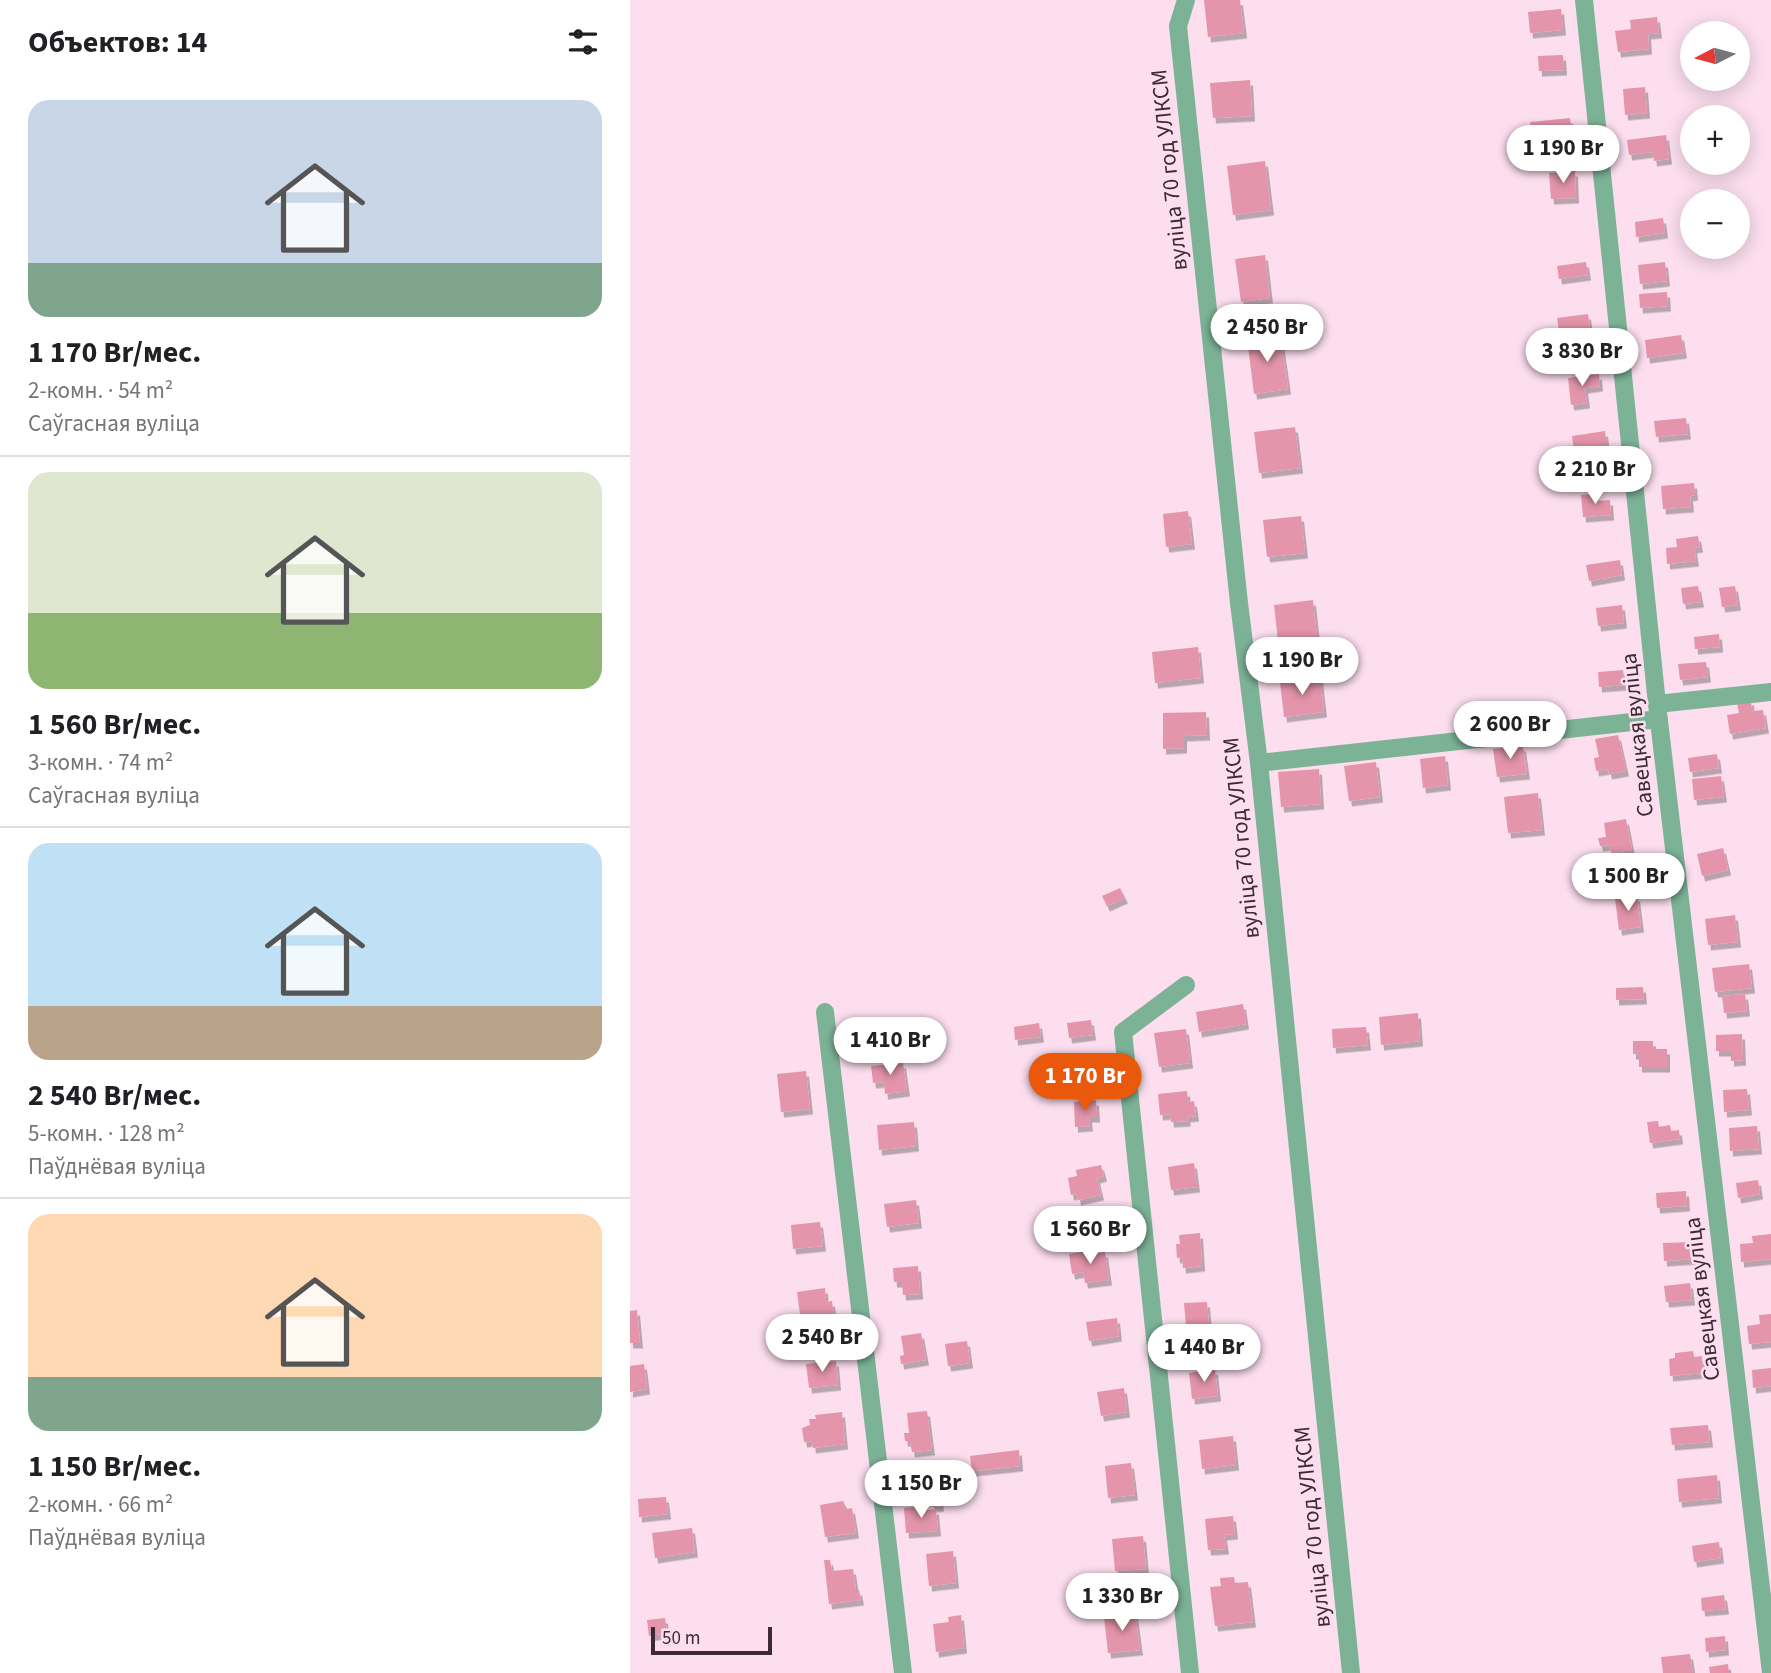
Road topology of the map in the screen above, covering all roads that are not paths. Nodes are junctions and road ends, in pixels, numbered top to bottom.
1 (1186, 0) edge
2 (1584, 0) edge
3 (1771, 692) edge
4 (1658, 712) junction
5 (1259, 763) junction
6 (1186, 985) dead end
7 (825, 1012) dead end
8 (903, 1673) edge
9 (1190, 1673) edge
10 (1351, 1673) edge
11 (1771, 1673) edge

1 - 5 street, вуліца 70 год УЛКСМ
2 - 4 street, Савецкая вуліца
3 - 4 street
4 - 5 street
4 - 11 street, Савецкая вуліца
5 - 10 street, вуліца 70 год УЛКСМ
6 - 9 street
7 - 8 street

